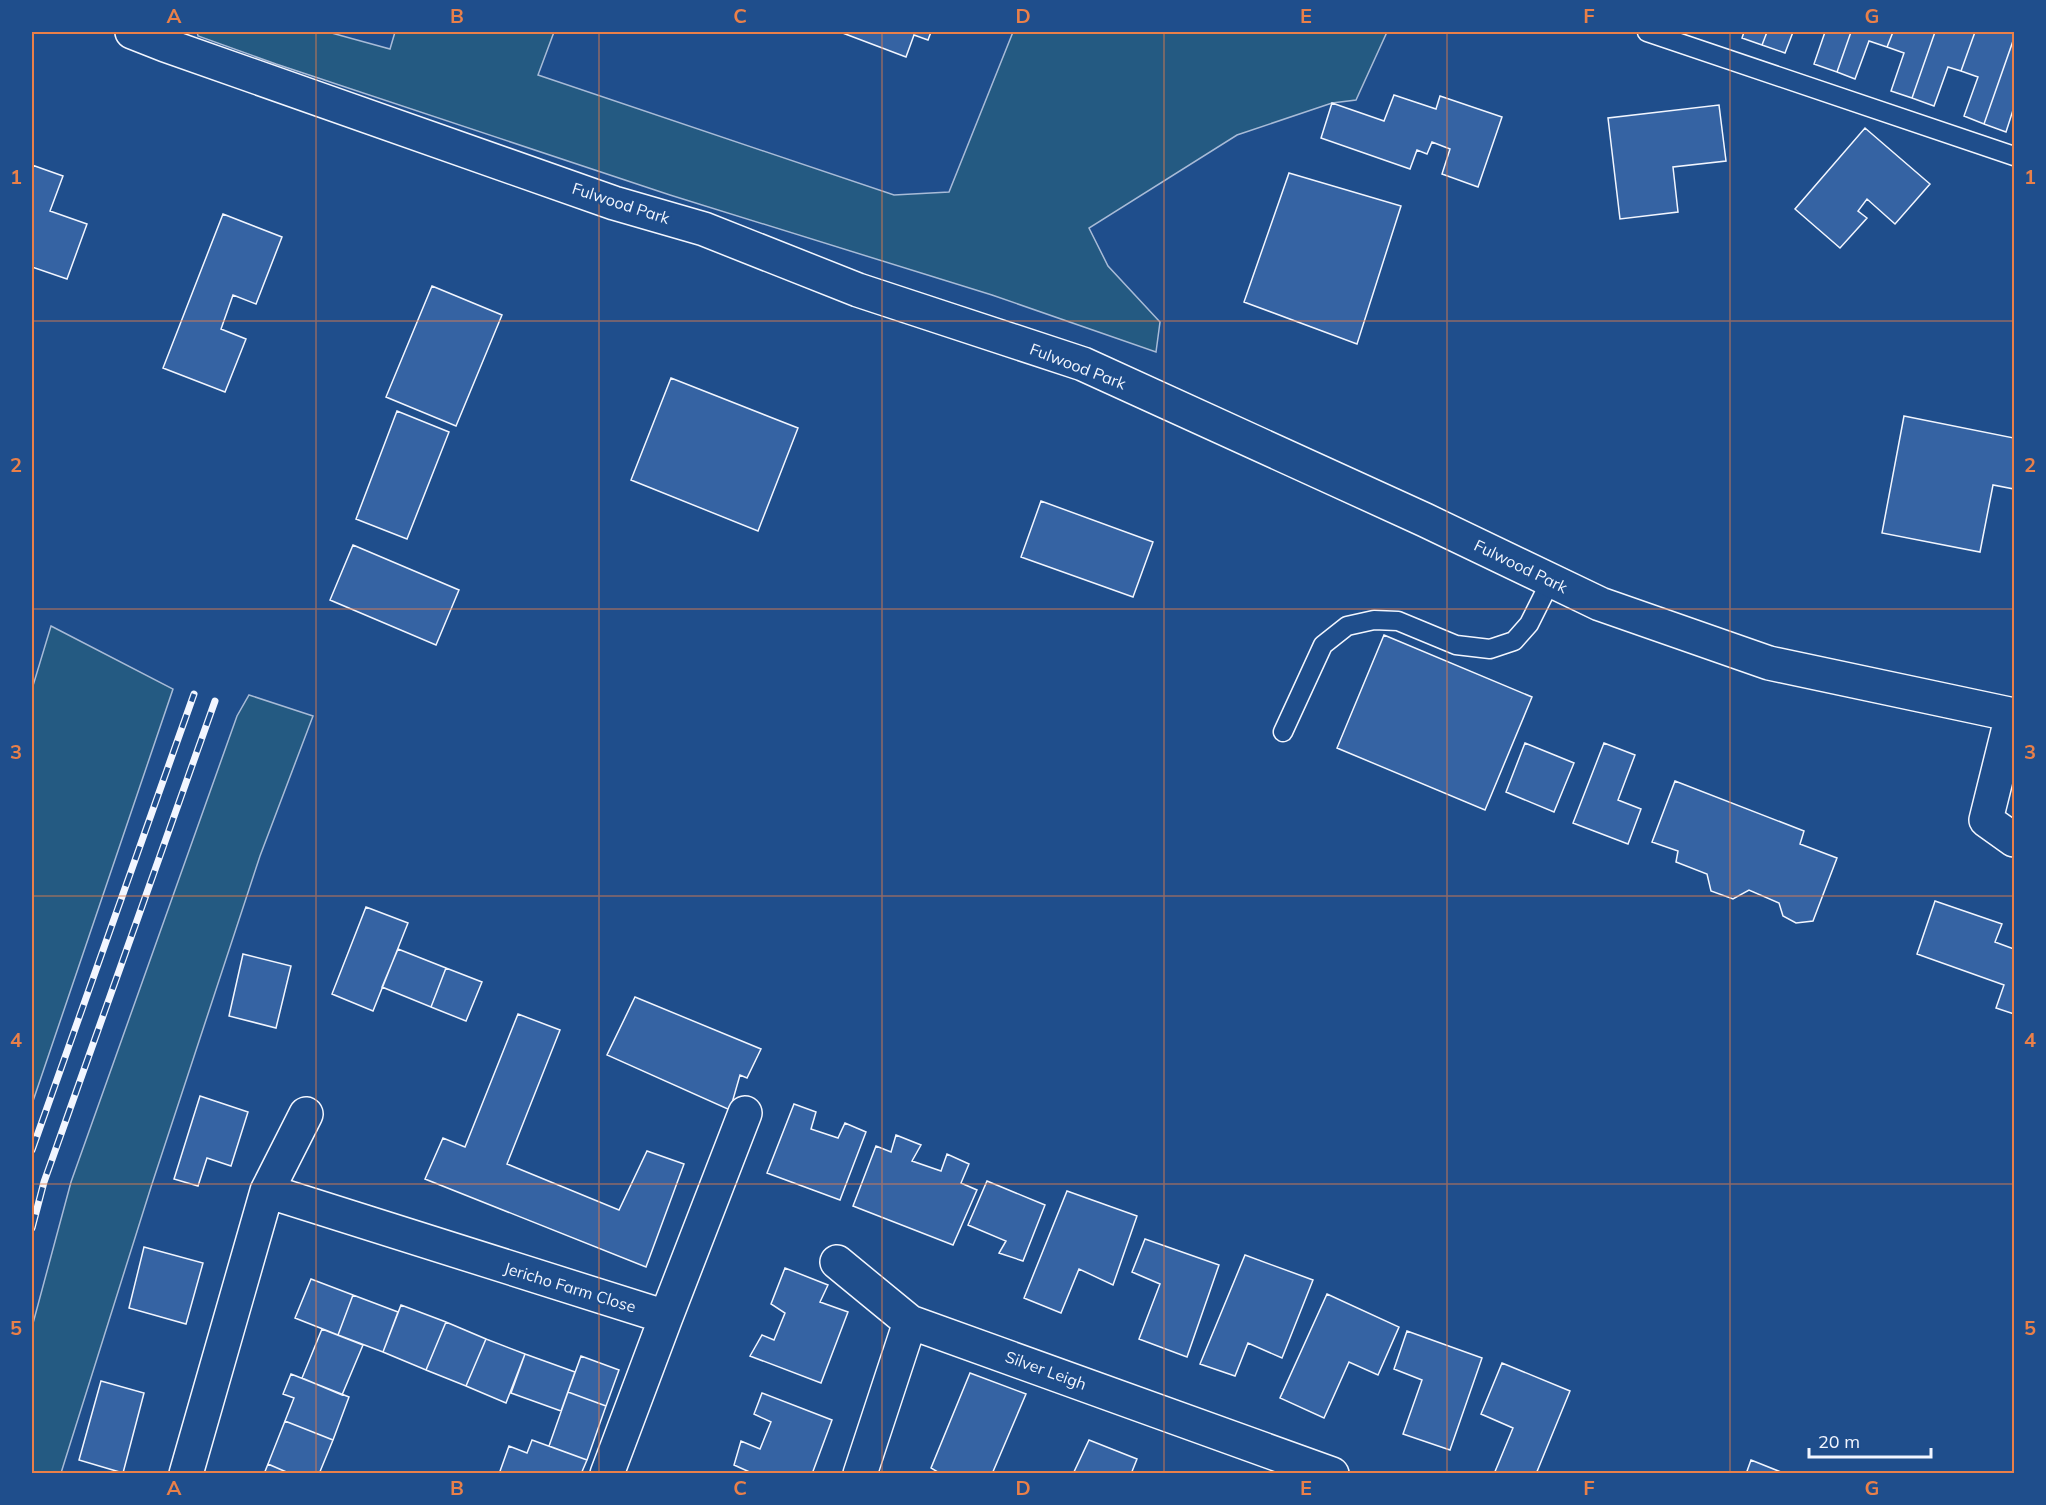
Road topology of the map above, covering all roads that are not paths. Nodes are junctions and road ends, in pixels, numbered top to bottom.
1 (132, 32) edge
2 (1647, 32) edge
3 (166, 38) edge
4 (2014, 156) edge
5 (1551, 580) junction
6 (2014, 713) edge
7 (1283, 732) dead end
8 (2014, 840) edge
9 (744, 1113) dead end
10 (306, 1114) dead end
11 (267, 1191) junction
12 (837, 1262) dead end
13 (666, 1317) junction
14 (910, 1322) junction
15 (186, 1473) edge
16 (608, 1473) edge
17 (860, 1473) edge
18 (1332, 1473) edge

1 - 3 street, Fulwood Park
2 - 4 lane
3 - 5 street, Fulwood Park
5 - 6 street, Fulwood Park
5 - 7 lane
6 - 8 street
9 - 13 street
10 - 11 street
11 - 13 street, Jericho Farm Close
11 - 15 street
12 - 14 street, Silver Leigh
13 - 16 street
14 - 17 street
14 - 18 street, Silver Leigh

